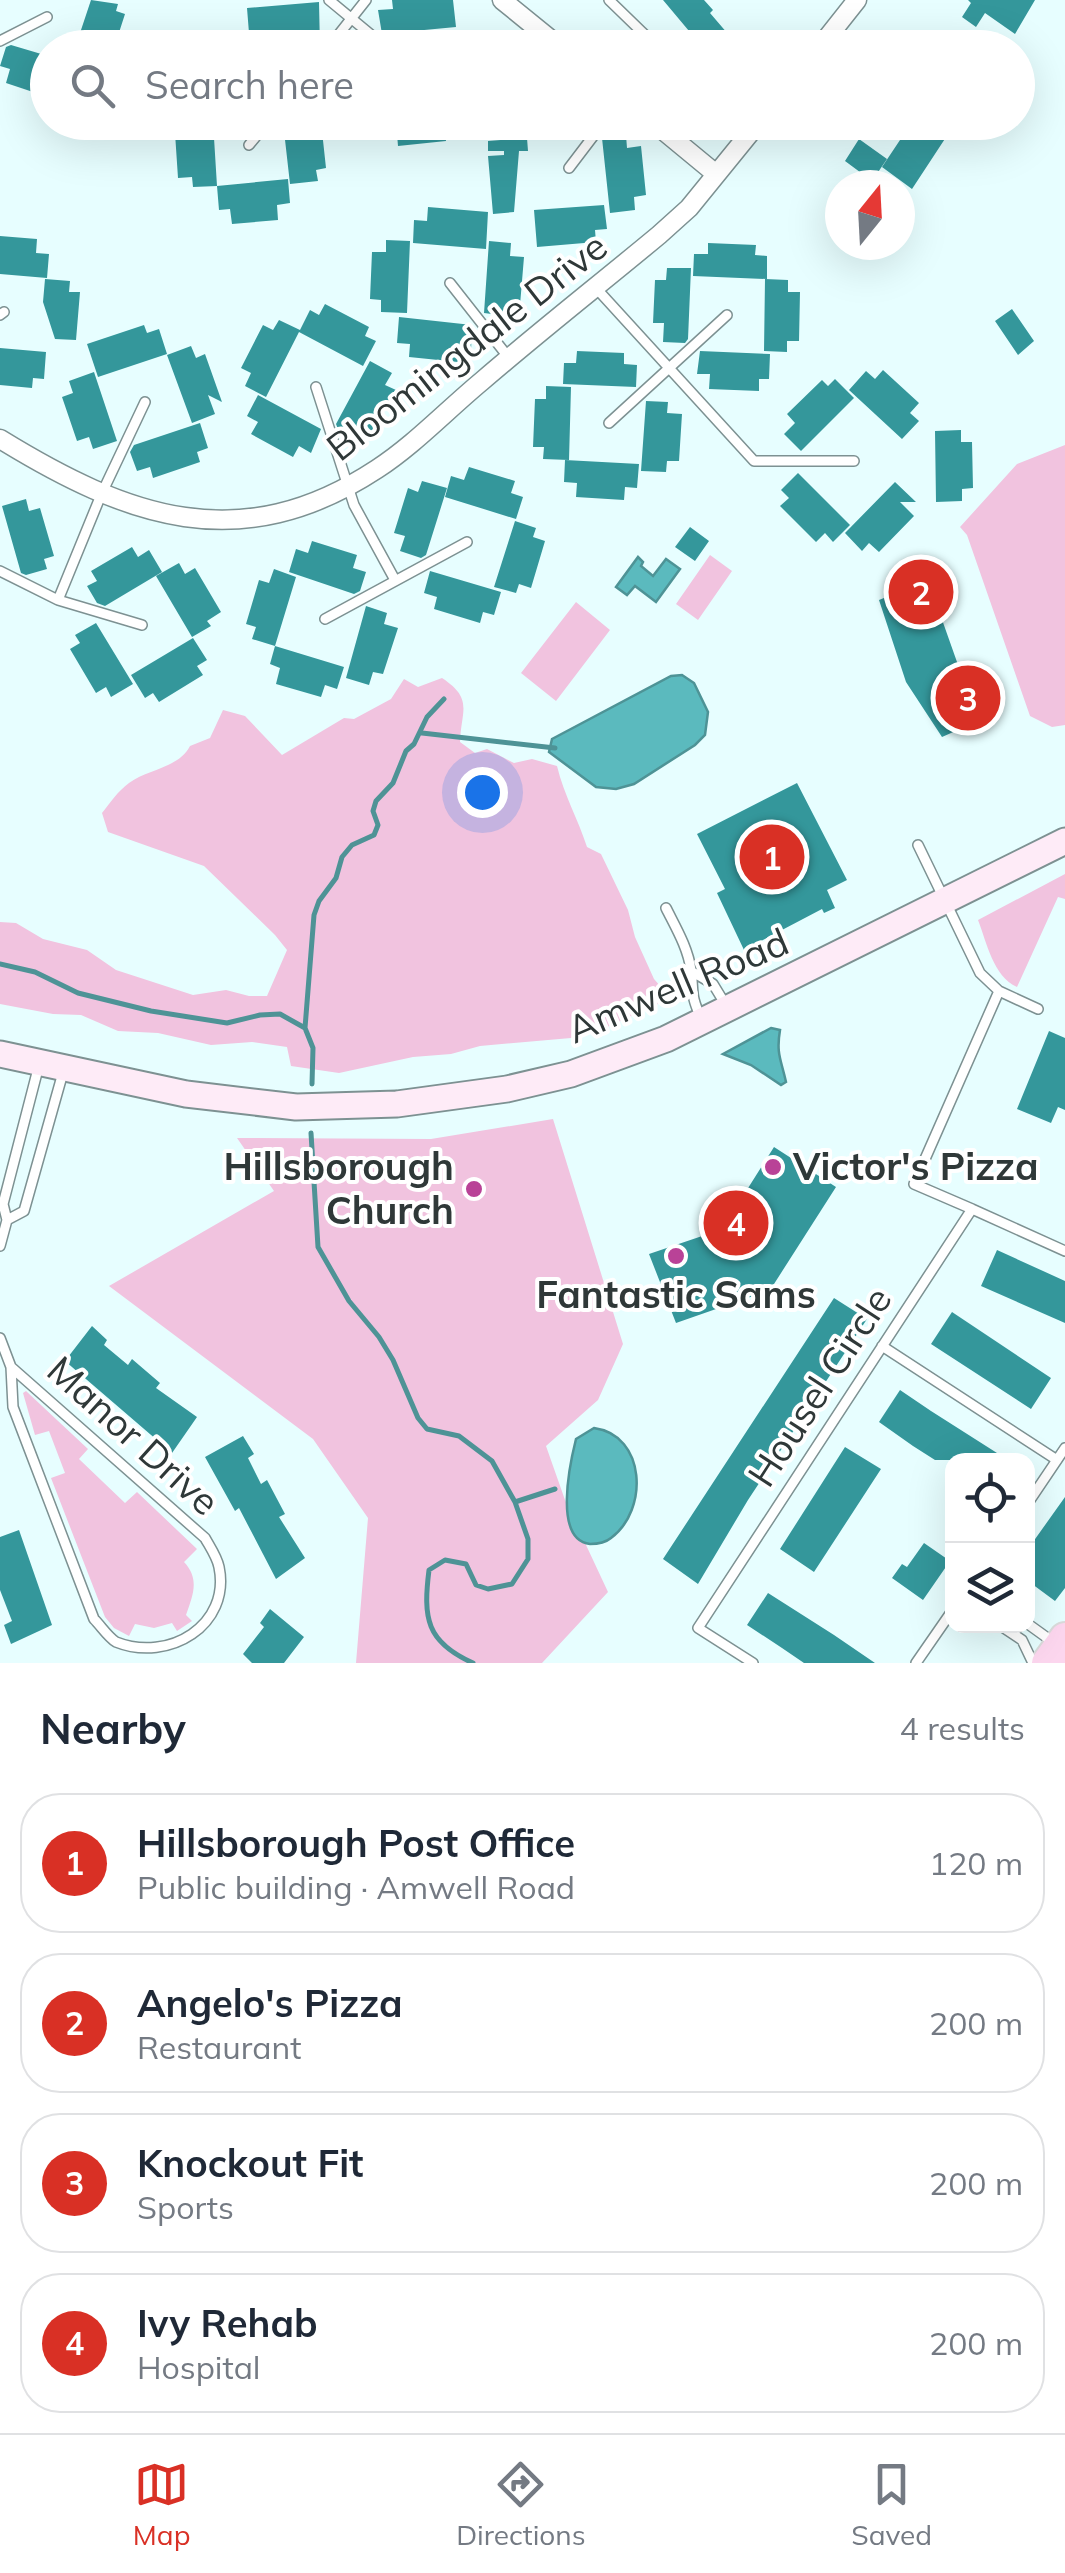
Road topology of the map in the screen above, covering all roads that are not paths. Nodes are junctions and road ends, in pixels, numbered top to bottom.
1 (329, 0) edge
2 (366, 0) edge
3 (502, 0) edge
4 (609, 0) edge
5 (858, 0) edge
6 (47, 17) dead end
7 (352, 18) junction
8 (342, 30) edge
9 (366, 30) edge
10 (539, 30) edge
11 (640, 30) edge
12 (834, 30) edge
13 (0, 41) edge
14 (252, 140) edge
15 (590, 140) edge
16 (675, 140) edge
17 (743, 140) edge
18 (249, 144) dead end
19 (568, 168) dead end
20 (716, 174) junction
21 (450, 283) dead end
22 (596, 288) junction
23 (727, 315) dead end
24 (509, 358) junction
25 (668, 368) junction
26 (316, 387) dead end
27 (144, 402) dead end
28 (609, 424) dead end
29 (0, 439) edge
30 (854, 460) dead end
31 (346, 486) junction
32 (100, 495) junction
33 (467, 542) dead end
34 (0, 571) edge
35 (396, 580) junction
36 (58, 600) junction
37 (325, 619) dead end
38 (142, 625) dead end
39 (1065, 841) edge
40 (918, 846) dead end
41 (946, 901) junction
42 (666, 908) dead end
43 (691, 971) junction
44 (999, 992) junction
45 (1038, 1009) dead end
46 (729, 1010) junction
47 (703, 1023) junction
48 (0, 1054) edge
49 (52, 1064) junction
50 (972, 1209) junction
51 (4, 1227) edge
52 (0, 1246) edge
53 (1065, 1251) edge
54 (0, 1338) edge
55 (882, 1346) junction
56 (11, 1367) junction
57 (1065, 1448) edge
58 (1057, 1460) junction
59 (1035, 1493) edge
60 (945, 1621) edge
61 (1035, 1630) edge
62 (1012, 1633) edge
63 (1059, 1651) edge
64 (754, 1663) edge
65 (916, 1663) edge
66 (1033, 1663) edge

1 - 7 lane
2 - 7 lane
3 - 10 street
4 - 11 lane
5 - 12 street
6 - 13 lane
7 - 8 lane
7 - 9 lane
14 - 18 lane
15 - 19 lane
16 - 20 street
17 - 20 street, Bloomingdale Drive
20 - 22 street, Bloomingdale Drive
21 - 24 lane
22 - 24 street, Bloomingdale Drive
22 - 25 lane
23 - 25 lane
24 - 31 street, Bloomingdale Drive
25 - 28 lane
25 - 30 lane
26 - 31 lane
27 - 32 lane
29 - 32 street, Bloomingdale Drive
31 - 32 street, Bloomingdale Drive
31 - 35 lane
32 - 36 lane
33 - 35 lane
34 - 36 lane
35 - 37 lane
36 - 38 lane
39 - 41 main road, Amwell Road
40 - 41 lane
41 - 44 lane
41 - 46 main road, Amwell Road
42 - 43 lane
43 - 46 lane
43 - 47 lane
44 - 45 lane
44 - 50 lane
46 - 47 main road, Amwell Road
47 - 49 main road, Amwell Road
48 - 49 main road, Amwell Road
49 - 51 lane
49 - 51 lane
50 - 53 lane
50 - 55 lane, Housel Circle
51 - 52 lane
54 - 56 lane, Manor Drive
55 - 58 lane
55 - 64 lane, Housel Circle
56 - 56 lane, Manor Drive
57 - 58 lane
58 - 59 lane
60 - 65 lane
61 - 63 lane
62 - 66 lane

